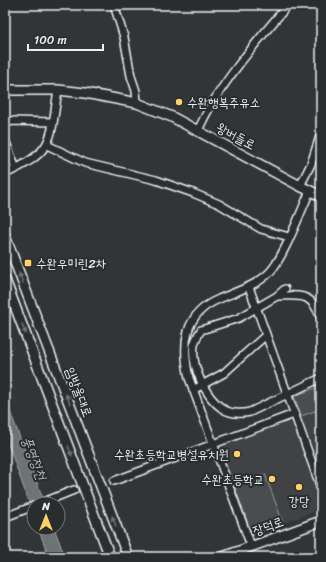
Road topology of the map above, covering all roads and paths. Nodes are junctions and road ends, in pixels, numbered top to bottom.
1 (114, 5) edge
2 (288, 5) edge
3 (5, 90) edge
4 (58, 90) junction
5 (136, 103) junction
6 (53, 122) junction
7 (5, 125) edge
8 (198, 131) junction
9 (321, 133) edge
10 (5, 140) edge
11 (47, 145) junction
12 (16, 169) junction
13 (5, 174) edge
14 (300, 186) junction
15 (310, 191) junction
16 (321, 196) edge
17 (5, 236) edge
18 (289, 238) junction
19 (5, 280) edge
20 (249, 287) junction
21 (285, 288) dead end
22 (278, 296) junction
23 (256, 307) junction
24 (321, 318) edge
25 (266, 335) junction
26 (321, 378) edge
27 (204, 386) junction
28 (193, 390) junction
29 (287, 393) junction
30 (294, 414) junction
31 (214, 445) junction
32 (114, 481) dead end
33 (321, 488) edge
34 (74, 490) dead end
35 (59, 496) edge
36 (26, 509) edge
37 (5, 517) edge
38 (321, 521) edge
39 (251, 546) junction
40 (110, 557) edge
41 (128, 557) edge
42 (223, 557) edge

1 - 5 street
2 - 8 street
3 - 4 main road, 왕버들로
4 - 5 main road, 왕버들로
4 - 6 street
5 - 8 main road, 왕버들로
6 - 7 street
6 - 11 street
8 - 14 main road, 왕버들로
9 - 14 street
10 - 12 street
11 - 12 street
11 - 18 street
12 - 13 street
14 - 15 main road, 왕버들로
15 - 16 main road, 왕버들로
15 - 18 street
41 -> 17 main road, 임방울대로
18 - 20 street
19 -> 40 main road
20 - 23 street
20 - 28 street
21 - 22 street
22 - 23 street
22 - 24 street
23 - 25 street
23 - 27 street
25 - 27 street
25 - 29 street
26 - 29 street
27 - 28 street
27 - 29 street
28 - 31 street
29 - 30 street
30 - 31 street
30 - 33 street
31 - 32 street
31 - 39 street
34 - 35 street
36 - 37 street
38 - 39 main road, 장덕로
39 - 42 main road, 장덕로

